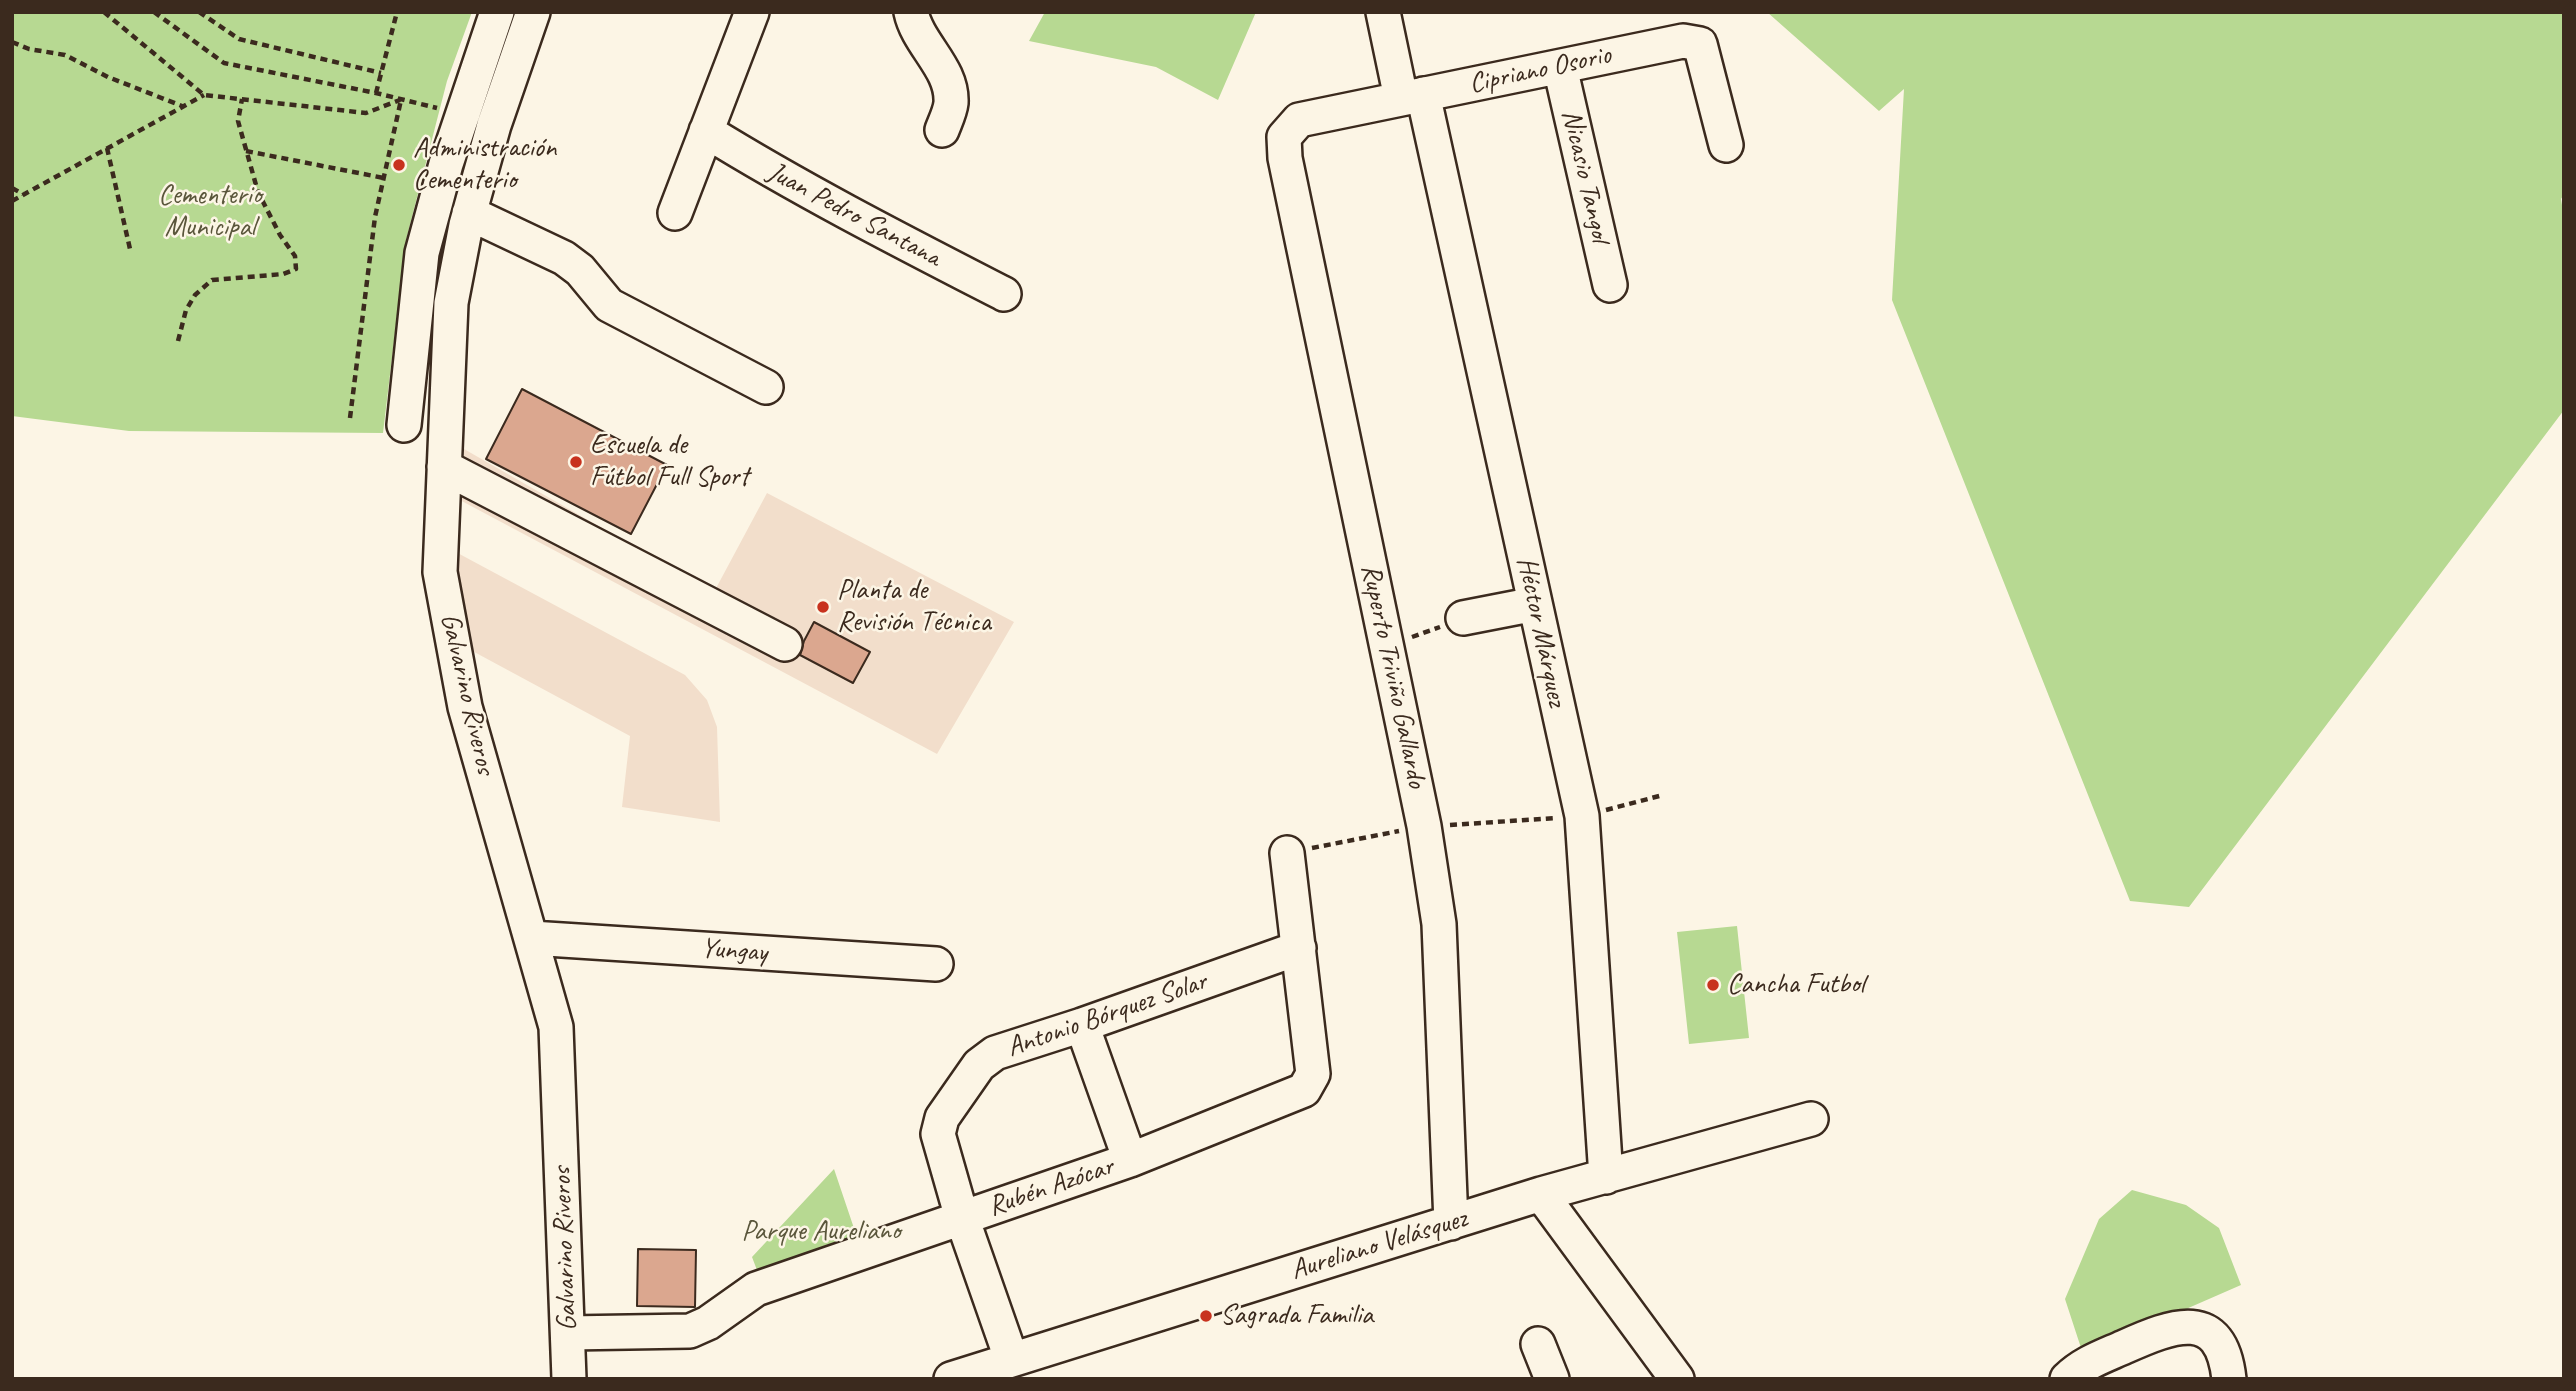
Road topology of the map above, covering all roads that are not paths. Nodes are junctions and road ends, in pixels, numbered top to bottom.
1 (497, 12) edge
2 (533, 12) edge
3 (752, 12) edge
4 (911, 12) edge
5 (1383, 12) edge
6 (485, 49) junction
7 (517, 59) junction
8 (1560, 66) junction
9 (1412, 96) junction
10 (942, 130) dead end
11 (706, 131) junction
12 (1284, 136) joint
13 (1726, 145) dead end
14 (439, 191) junction
15 (471, 207) junction
16 (675, 213) dead end
17 (1610, 285) dead end
18 (1004, 294) dead end
19 (766, 387) dead end
20 (447, 407) junction
21 (444, 467) junction
22 (1535, 604) junction
23 (1463, 618) road end
24 (785, 644) dead end
25 (1287, 853) road end
26 (531, 938) junction
27 (1298, 948) junction
28 (936, 964) dead end
29 (1082, 1025) junction
30 (1811, 1119) dead end
31 (1130, 1160) junction
32 (1606, 1177) junction
33 (1541, 1194) junction
34 (962, 1218) junction
35 (1451, 1223) junction
36 (568, 1333) junction
37 (1538, 1344) dead end
38 (1011, 1359) junction
39 (569, 1379) edge
40 (951, 1379) edge
41 (1552, 1379) edge
42 (1677, 1379) edge
43 (2067, 1379) edge
44 (2229, 1379) edge

1 - 6 street
2 - 7 street, Galvarino Riveros
3 - 11 street
4 - 10 street
5 - 9 street, Héctor Márquez
6 - 7 street
6 - 14 street
7 - 15 street, Galvarino Riveros
8 - 9 street, Cipriano Osorio
8 - 13 street, Cipriano Osorio
8 - 17 street, Nicasio Tangol
9 - 12 street, Cipriano Osorio
9 - 22 street, Héctor Márquez
11 - 16 street
11 - 18 street, Juan Pedro Santana
12 - 35 street, Ruperto Triviño Gallardo
14 - 15 street
14 - 20 street
15 - 19 street
15 - 20 street, Galvarino Riveros
20 - 21 street, Galvarino Riveros
21 - 24 street
21 - 26 street, Galvarino Riveros
22 - 23 street
22 - 32 street, Héctor Márquez
25 - 27 street, Rubén Azócar
26 - 28 street, Yungay
26 - 36 street, Galvarino Riveros
27 - 29 street, Antonio Bórquez Solar
27 - 31 street, Rubén Azócar
29 - 31 street
29 - 34 street, Antonio Bórquez Solar
30 - 32 street, Aureliano Velásquez
31 - 34 street, Rubén Azócar
32 - 33 street, Aureliano Velásquez
33 - 35 street, Aureliano Velásquez
33 - 42 street
34 - 36 street, Rubén Azócar
34 - 38 street, Antonio Bórquez Solar
35 - 38 street, Aureliano Velásquez
36 - 39 street, Galvarino Riveros
37 - 41 street
38 - 40 street, Aureliano Velásquez
43 - 44 street

